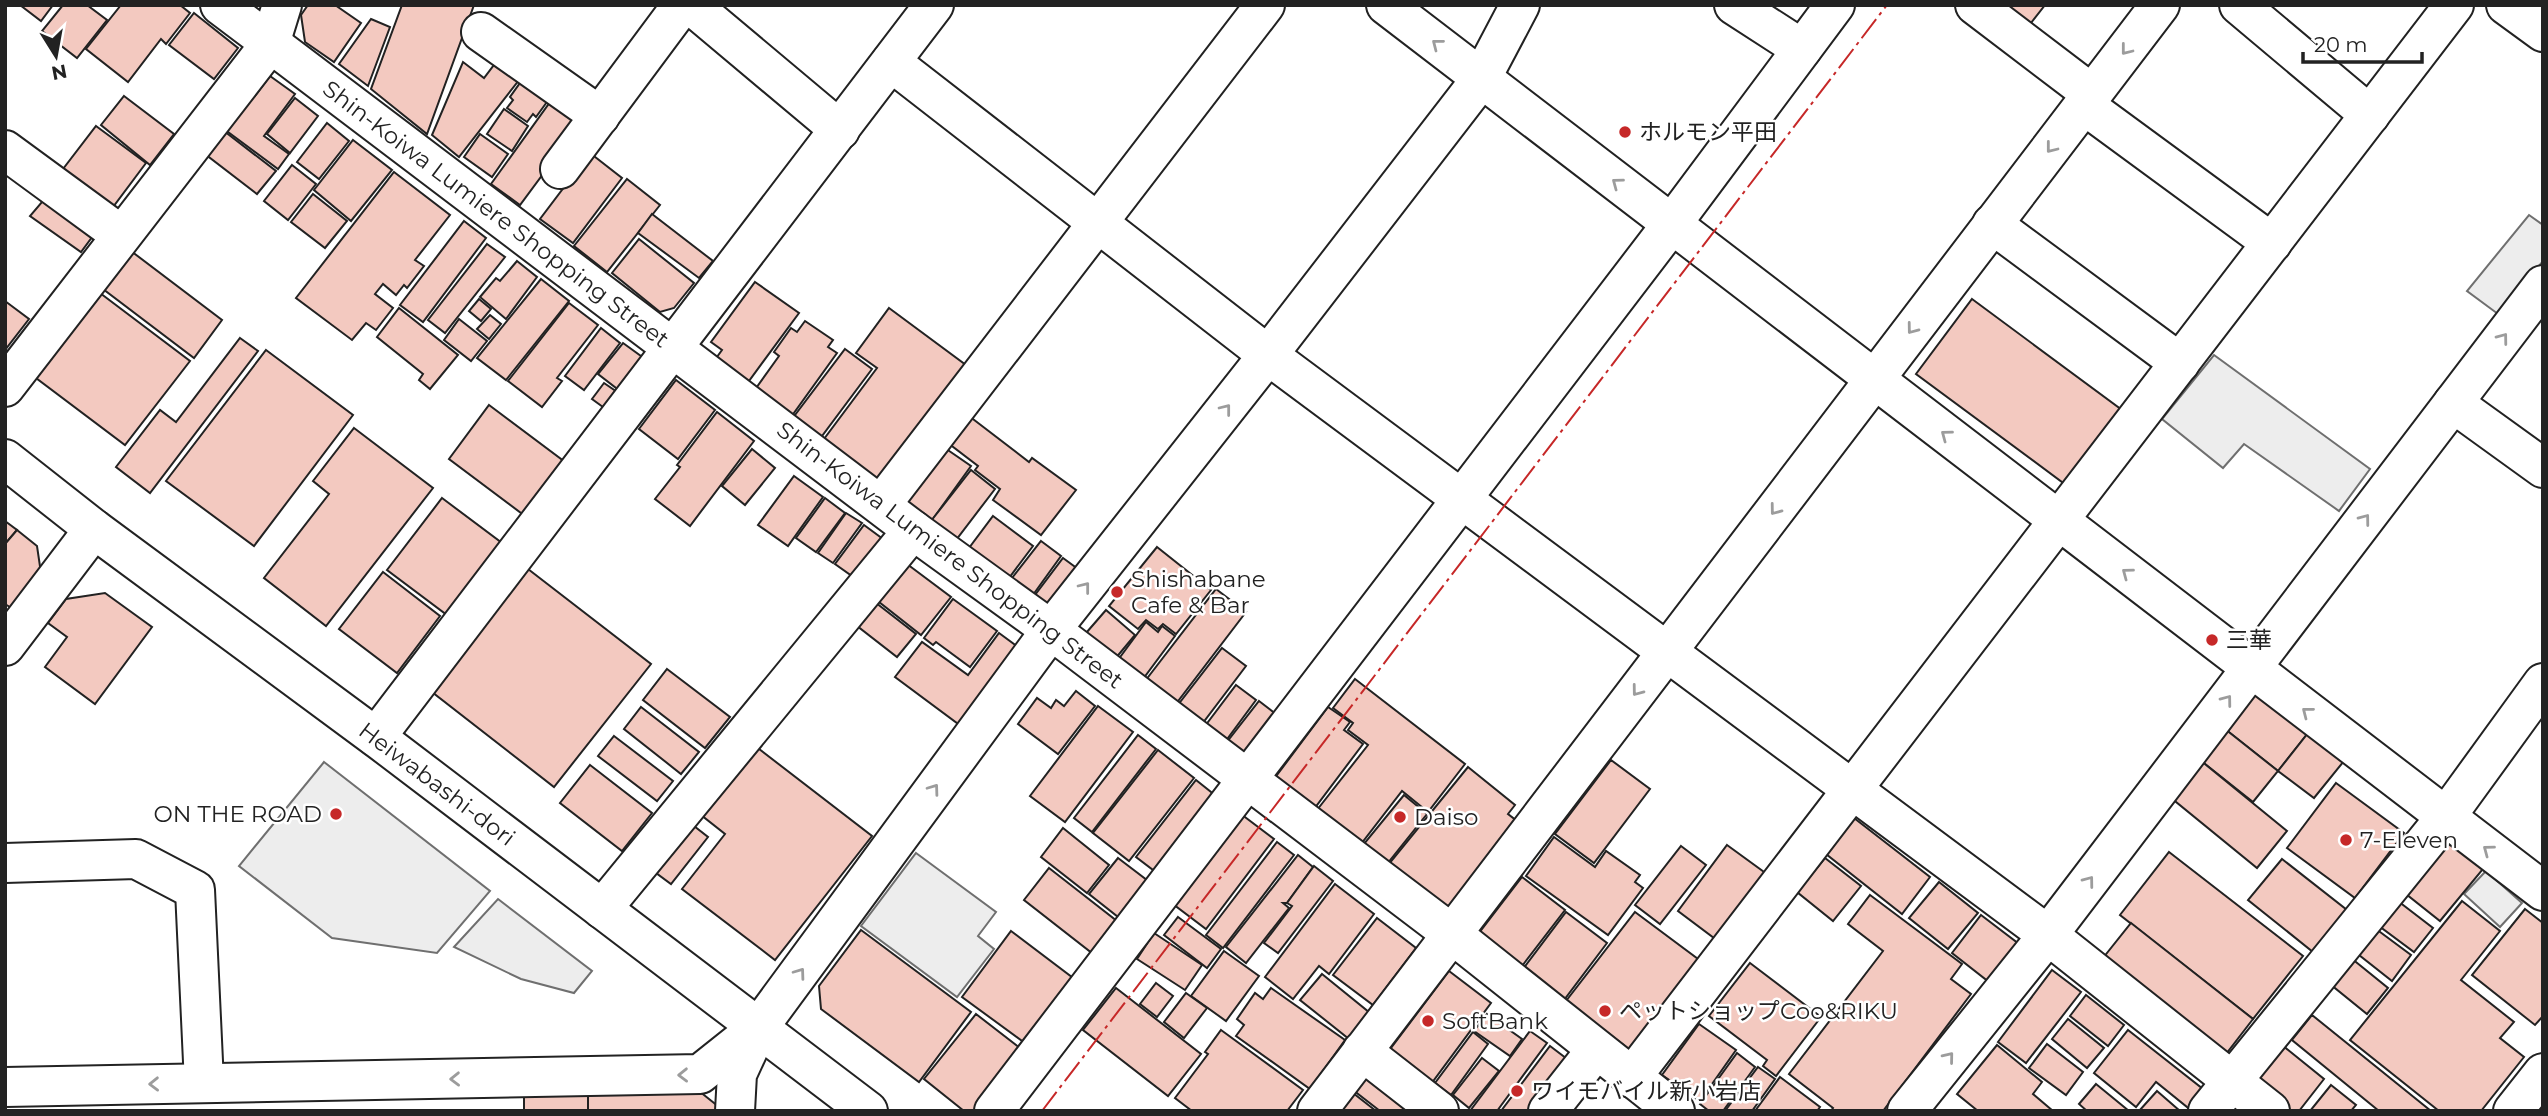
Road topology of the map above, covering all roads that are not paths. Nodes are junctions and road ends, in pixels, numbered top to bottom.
1 (220, 5) edge
2 (282, 5) edge
3 (682, 5) edge
4 (691, 5) edge
5 (934, 5) edge
6 (1265, 5) edge
7 (1386, 5) edge
8 (1520, 5) edge
9 (1734, 5) edge
10 (1835, 5) edge
11 (1975, 5) edge
12 (2160, 5) edge
13 (2239, 5) edge
14 (2454, 5) edge
15 (2506, 5) edge
16 (481, 32) dead end
17 (2543, 32) edge
18 (270, 44) junction
19 (1802, 49) junction
20 (891, 62) junction
21 (1481, 79) junction
22 (2088, 100) junction
23 (2370, 115) junction
24 (600, 116) junction
25 (840, 130) junction
26 (5, 150) edge
27 (560, 169) dead end
28 (1098, 224) junction
29 (1671, 225) junction
30 (1992, 225) junction
31 (121, 235) junction
32 (2272, 243) junction
33 (2543, 285) edge
34 (673, 348) junction
35 (1268, 355) junction
36 (2180, 363) junction
37 (1874, 380) junction
38 (5, 387) edge
39 (2453, 403) junction
40 (5, 459) edge
41 (2543, 468) edge
42 (1462, 498) junction
43 (881, 505) junction
44 (2059, 521) junction
45 (94, 529) junction
46 (913, 530) junction
47 (1051, 630) junction
48 (5, 646) edge
49 (1668, 650) junction
50 (2252, 668) junction
51 (2543, 684) edge
52 (376, 737) junction
53 (1248, 779) junction
54 (1853, 789) junction
55 (2445, 818) junction
56 (5, 863) edge
57 (2543, 891) edge
58 (602, 909) junction
59 (1451, 934) junction
60 (2048, 935) junction
61 (759, 1027) junction
62 (1596, 1050) junction
63 (1362, 1051) junction
64 (2543, 1073) edge
65 (1631, 1078) junction
66 (2232, 1080) junction
67 (204, 1083) junction
68 (5, 1087) edge
69 (500, 1094) edge
70 (315, 1096) edge
71 (735, 1111) edge
72 (868, 1111) edge
73 (994, 1111) edge
74 (1317, 1111) edge
75 (1439, 1111) edge
76 (1548, 1111) edge
77 (1675, 1111) edge
78 (1907, 1111) edge
79 (2208, 1111) edge
80 (2270, 1111) edge
81 (2513, 1111) edge

1 - 18 street, Shin-Koiwa Lumiere Shopping Street
2 - 18 street
3 - 24 street
4 - 25 street
5 - 20 street
6 - 28 street
21 -> 7 street
8 - 21 street
9 - 19 street
10 - 19 street
11 - 22 street
12 -> 22 street
13 - 23 street
14 - 23 street
15 - 17 street
16 - 24 street
18 - 31 street
18 - 34 street, Shin-Koiwa Lumiere Shopping Street
19 - 29 street
20 - 25 street
20 - 28 street
29 -> 21 street
21 - 35 street
22 -> 30 street
22 - 32 street
23 - 32 street
24 - 27 street
25 - 34 street
26 - 31 street
28 - 35 street
28 - 43 street
29 - 37 street
29 - 42 street
30 - 36 street
30 -> 37 street
31 - 38 street
32 - 36 street
39 -> 33 street
34 - 43 street, Shin-Koiwa Lumiere Shopping Street
34 - 52 street
35 - 42 street
47 -> 35 street
36 - 44 street
44 -> 37 street
37 -> 49 street
39 - 41 street
50 -> 39 street
40 - 45 street, Heiwabashi-dori
42 - 49 street
42 - 53 street
43 - 46 street, Shin-Koiwa Lumiere Shopping Street
50 -> 44 street
44 - 54 street
45 - 48 street
45 - 52 street, Heiwabashi-dori
46 - 47 street, Shin-Koiwa Lumiere Shopping Street
46 - 58 street
47 - 53 street, Shin-Koiwa Lumiere Shopping Street
61 -> 47 street
49 - 54 street
49 -> 59 street
55 -> 50 street
60 -> 50 street
51 - 55 street
52 - 58 street, Heiwabashi-dori
53 - 59 street, Shin-Koiwa Lumiere Shopping Street
53 - 73 street
54 - 60 street
54 - 65 street
57 -> 55 street
55 - 66 street
56 - 67 street
58 - 61 street, Heiwabashi-dori
59 - 62 street, Shin-Koiwa Lumiere Shopping Street
59 - 63 street
60 - 66 street
78 -> 60 street
61 -> 69 street
61 - 71 street
61 - 72 street, Heiwabashi-dori
62 - 65 street, Shin-Koiwa Lumiere Shopping Street
62 - 76 street
63 - 74 street
63 - 75 street
64 - 81 street
65 - 77 street, Shin-Koiwa Lumiere Shopping Street
66 - 79 street
66 - 80 street
67 -> 68 street
67 - 70 street
69 -> 70 street

